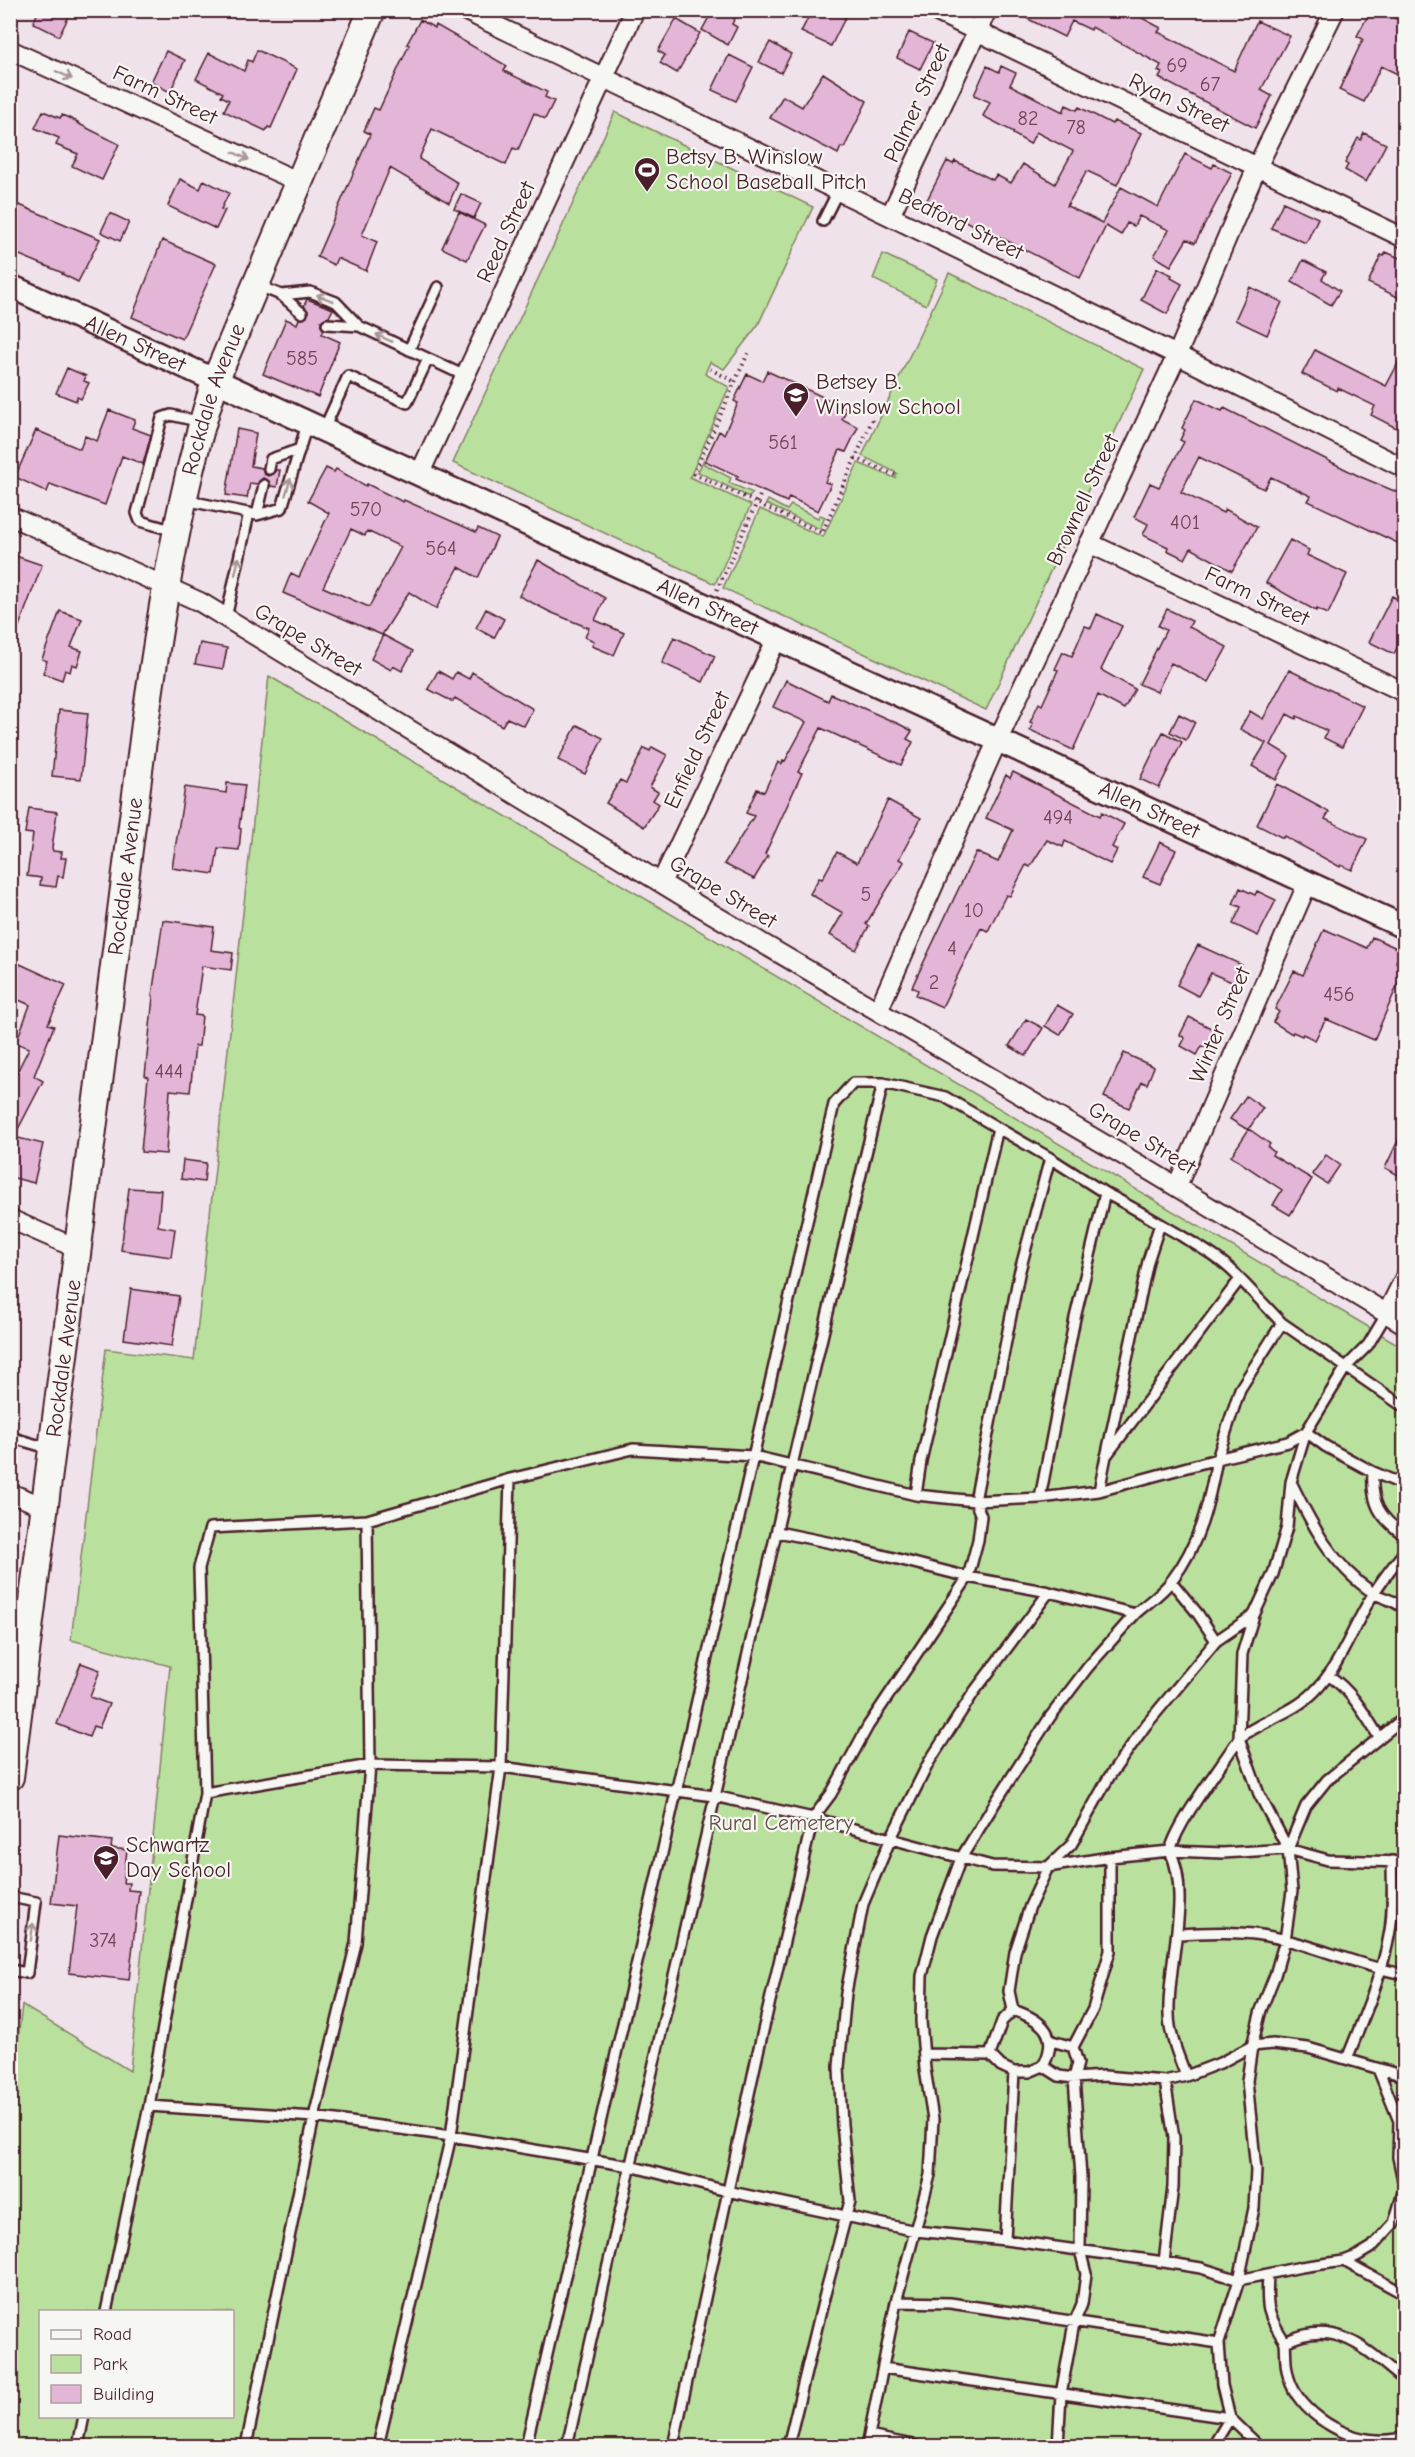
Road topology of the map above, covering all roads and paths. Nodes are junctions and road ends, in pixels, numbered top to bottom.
1 (372, 10) edge
2 (464, 10) edge
3 (635, 10) edge
4 (933, 10) edge
5 (987, 10) edge
6 (1335, 10) edge
7 (977, 32) junction
8 (10, 50) edge
9 (604, 78) junction
10 (1257, 167) junction
11 (298, 182) junction
12 (838, 191) junction
13 (890, 216) junction
14 (823, 221) dead end
15 (1404, 238) edge
16 (256, 285) junction
17 (10, 286) edge
18 (438, 287) dead end
19 (281, 294) junction
20 (302, 313) dead end
21 (327, 324) dead end
22 (359, 326) junction
23 (409, 350) junction
24 (748, 353) dead end
25 (1177, 355) junction
26 (428, 359) junction
27 (710, 369) dead end
28 (465, 376) junction
29 (216, 379) junction
30 (735, 382) junction
31 (874, 416) dead end
32 (203, 422) junction
33 (316, 426) junction
34 (300, 449) junction
35 (855, 458) junction
36 (1404, 468) edge
37 (269, 469) dead end
38 (420, 473) junction
39 (894, 475) dead end
40 (264, 485) dead end
41 (762, 491) dead end
42 (185, 500) junction
43 (757, 504) junction
44 (253, 514) junction
45 (10, 516) edge
46 (177, 532) junction
47 (1089, 543) junction
48 (166, 586) junction
49 (710, 607) junction
50 (226, 618) junction
51 (777, 638) junction
52 (1404, 692) edge
53 (998, 741) junction
54 (1308, 882) junction
55 (661, 883) junction
56 (1404, 927) edge
57 (878, 1011) junction
58 (883, 1083) junction
59 (998, 1128) junction
60 (1050, 1158) junction
61 (1177, 1186) junction
62 (1105, 1193) junction
63 (10, 1219) edge
64 (1160, 1224) junction
65 (78, 1249) junction
66 (1404, 1279) edge
67 (1240, 1280) junction
68 (1387, 1313) junction
69 (1282, 1323) junction
70 (1404, 1324) edge
71 (1346, 1367) junction
72 (1404, 1407) edge
73 (1306, 1432) junction
74 (10, 1437) edge
75 (52, 1449) junction
76 (753, 1456) junction
77 (1106, 1456) junction
78 (1216, 1459) junction
79 (790, 1465) junction
80 (1373, 1472) junction
81 (510, 1479) junction
82 (1291, 1482) junction
83 (1404, 1485) edge
84 (1099, 1491) junction
85 (10, 1492) edge
86 (916, 1495) junction
87 (1040, 1498) junction
88 (975, 1501) junction
89 (45, 1508) junction
90 (367, 1520) junction
91 (778, 1532) junction
92 (1404, 1535) edge
93 (1404, 1552) edge
94 (968, 1577) junction
95 (1171, 1581) junction
96 (1049, 1592) junction
97 (1373, 1593) junction
98 (1404, 1609) edge
99 (1135, 1614) junction
100 (1254, 1615) junction
101 (1216, 1641) junction
102 (1328, 1675) junction
103 (15, 1718) edge
104 (1404, 1718) edge
105 (1379, 1737) junction
106 (1239, 1738) junction
107 (370, 1765) junction
108 (501, 1767) junction
109 (11, 1772) edge
110 (677, 1789) junction
111 (205, 1793) junction
112 (714, 1796) junction
113 (813, 1818) junction
114 (891, 1838) junction
115 (1288, 1849) junction
116 (1170, 1851) junction
117 (1110, 1857) junction
118 (961, 1858) junction
119 (1392, 1861) junction
120 (1404, 1862) edge
121 (1048, 1867) junction
122 (10, 1897) edge
123 (1177, 1934) junction
124 (1285, 1940) junction
125 (10, 1970) edge
126 (1379, 1970) junction
127 (1404, 1974) edge
128 (1013, 2010) junction
129 (1052, 2041) junction
130 (1252, 2046) junction
131 (1072, 2047) junction
132 (924, 2054) junction
133 (990, 2055) junction
134 (1347, 2059) junction
135 (1043, 2066) junction
136 (1378, 2069) junction
137 (1014, 2072) junction
138 (1186, 2076) junction
139 (1404, 2076) edge
140 (1074, 2078) junction
141 (1165, 2081) junction
142 (149, 2106) junction
143 (314, 2118) junction
144 (1402, 2118) edge
145 (451, 2136) junction
146 (590, 2160) junction
147 (630, 2166) junction
148 (1404, 2187) edge
149 (727, 2191) junction
150 (845, 2216) junction
151 (1404, 2220) edge
152 (1394, 2223) junction
153 (916, 2230) junction
154 (1005, 2240) junction
155 (1080, 2250) junction
156 (1344, 2261) junction
157 (1164, 2262) junction
158 (1268, 2275) junction
159 (1239, 2280) junction
160 (1404, 2294) edge
161 (896, 2302) junction
162 (106, 2310) edge
163 (1074, 2323) junction
164 (1285, 2342) junction
165 (1219, 2343) junction
166 (883, 2368) junction
167 (1404, 2380) edge
168 (1061, 2394) junction
169 (84, 2418) edge
170 (1230, 2418) junction
171 (869, 2436) junction
172 (1404, 2438) edge
173 (78, 2446) edge
174 (246, 2446) edge
175 (378, 2446) edge
176 (526, 2446) edge
177 (567, 2446) edge
178 (673, 2446) edge
179 (788, 2446) edge
180 (867, 2446) edge
181 (917, 2446) edge
182 (1058, 2446) edge
183 (1213, 2446) edge
184 (1259, 2446) edge

1 - 11 main road, Rockdale Avenue
2 - 9 street, Bedford Street
3 - 9 street, Reed Street
4 - 7 street, Ryan Street
5 - 7 street, Palmer Street
6 - 10 street, Brownell Street
7 - 10 street, Ryan Street
7 - 13 street, Palmer Street
8 -> 11 street, Farm Street
9 - 12 street, Bedford Street
9 - 28 street, Reed Street
10 - 15 street, Ryan Street
10 - 25 street, Brownell Street
11 - 16 main road, Rockdale Avenue
12 - 13 street, Bedford Street
12 - 14 lane
13 - 25 street, Bedford Street
16 - 19 lane
16 - 29 main road, Rockdale Avenue
17 - 29 street, Allen Street
18 - 23 lane
19 - 20 lane
22 -> 19 lane
21 - 22 lane
23 -> 22 lane
23 - 26 lane
24 - 30 path
25 - 36 street, Bedford Street
25 - 47 street, Brownell Street
26 - 28 lane
26 - 33 lane
27 - 30 path
28 - 38 street, Reed Street
29 - 32 main road, Rockdale Avenue
29 - 33 street, Allen Street
30 - 43 path
31 - 35 path
32 - 42 main road, Rockdale Avenue
32 - 46 lane
33 - 34 lane
33 - 38 street, Allen Street
34 - 37 lane
44 -> 34 lane
35 - 39 path
35 - 43 path
38 - 49 street, Allen Street
40 - 44 lane
41 - 43 path
42 - 44 lane
42 - 46 main road, Rockdale Avenue
43 - 49 path
50 -> 44 lane
45 - 48 street, Grape Street
46 - 48 main road, Rockdale Avenue
47 - 52 street, Farm Street
47 - 53 street, Brownell Street
48 - 50 street, Grape Street
48 - 65 main road, Rockdale Avenue
49 - 51 street, Allen Street
50 - 55 street, Grape Street
51 - 53 street, Allen Street
51 - 55 street, Enfield Street
53 - 54 street, Allen Street
53 - 57 street, Brownell Street
54 - 56 street, Allen Street
54 - 61 street, Winter Street
55 - 57 street, Grape Street
57 - 61 street, Grape Street
58 - 59 lane
58 - 76 lane
58 - 79 lane
59 - 60 lane
59 - 86 lane
60 - 62 lane
60 - 88 lane
61 - 68 street, Grape Street
62 - 64 lane
62 - 87 lane
63 - 65 street
64 - 67 lane
64 - 77 lane
65 - 75 main road, Rockdale Avenue
66 - 68 street
67 - 69 lane
67 - 77 lane
68 - 70 street, Grape Street
68 - 71 lane
69 - 71 lane
69 - 78 lane
71 - 72 lane
71 - 73 lane
73 - 78 lane
73 - 80 lane
73 - 82 lane
74 - 75 lane
75 - 89 main road, Rockdale Avenue
76 - 79 lane
76 - 81 lane
76 - 110 lane
77 - 84 lane
78 - 84 lane
78 - 95 lane
79 - 86 lane
79 - 91 lane
80 - 83 lane
80 - 92 lane
81 - 90 lane
81 - 108 lane
82 - 97 lane
82 - 100 lane
84 - 87 lane
85 - 89 street
86 - 88 lane
87 - 88 lane
88 - 94 lane
89 - 103 main road, Rockdale Avenue
90 - 107 lane
90 - 111 lane
91 - 94 lane
91 - 112 lane
93 - 97 lane
94 - 96 lane
94 - 113 lane
95 - 99 lane
95 - 101 lane
96 - 99 lane
96 - 114 lane
97 - 98 lane
97 - 102 lane
99 - 118 lane
100 - 101 lane
100 - 106 lane
101 - 121 lane
102 - 105 lane
102 - 106 lane
103 - 109 main road, Rockdale Avenue
104 - 105 lane
105 - 115 lane
106 - 115 lane
106 - 116 lane
107 - 108 lane
107 - 111 lane
107 - 143 lane
108 - 110 lane
108 - 145 lane
110 - 112 lane
110 - 146 lane
111 - 142 lane
112 - 113 lane
112 - 147 lane
113 - 114 lane
113 - 149 lane
114 - 118 lane
114 - 150 lane
115 - 116 lane
115 - 119 lane
115 - 124 lane
116 - 117 lane
116 - 123 lane
117 - 121 lane
117 - 131 lane
118 - 121 lane
118 - 132 lane
119 - 120 lane
119 - 126 lane
121 - 128 lane
125 -> 122 lane
123 - 124 lane
123 - 138 lane
124 - 126 lane
124 - 130 lane
126 - 127 lane
126 - 134 lane
128 - 129 lane
128 - 133 lane
129 - 131 lane
129 - 135 lane
130 - 134 lane
130 - 138 lane
130 - 159 lane
131 - 140 lane
132 - 133 lane
132 - 153 lane
133 - 137 lane
134 - 136 lane
135 - 137 lane
135 - 140 lane
136 - 139 lane
136 - 144 lane
137 - 154 lane
138 - 141 lane
140 - 141 lane
140 - 155 lane
141 - 157 lane
142 - 143 lane
142 - 162 lane
143 - 145 lane
143 - 174 lane
144 - 148 lane
145 - 146 lane
145 - 175 lane
146 - 147 lane
146 - 176 lane
147 - 149 lane
147 - 177 lane
148 - 152 lane
149 - 150 lane
149 - 178 lane
150 - 153 lane
150 - 179 lane
151 - 152 lane
152 - 156 lane
153 - 154 lane
153 - 161 lane
154 - 155 lane
155 - 157 lane
155 - 163 lane
156 - 158 lane
156 - 160 lane
157 - 159 lane
158 - 159 lane
158 - 164 lane
159 - 165 lane
161 - 163 lane
161 - 166 lane
163 - 165 lane
163 - 168 lane
164 - 167 lane
164 - 172 lane
165 - 170 lane
166 - 168 lane
166 - 171 lane
168 - 170 lane
168 - 182 lane
169 - 173 lane
170 - 183 lane
170 - 184 lane
171 - 180 lane
171 - 181 lane

